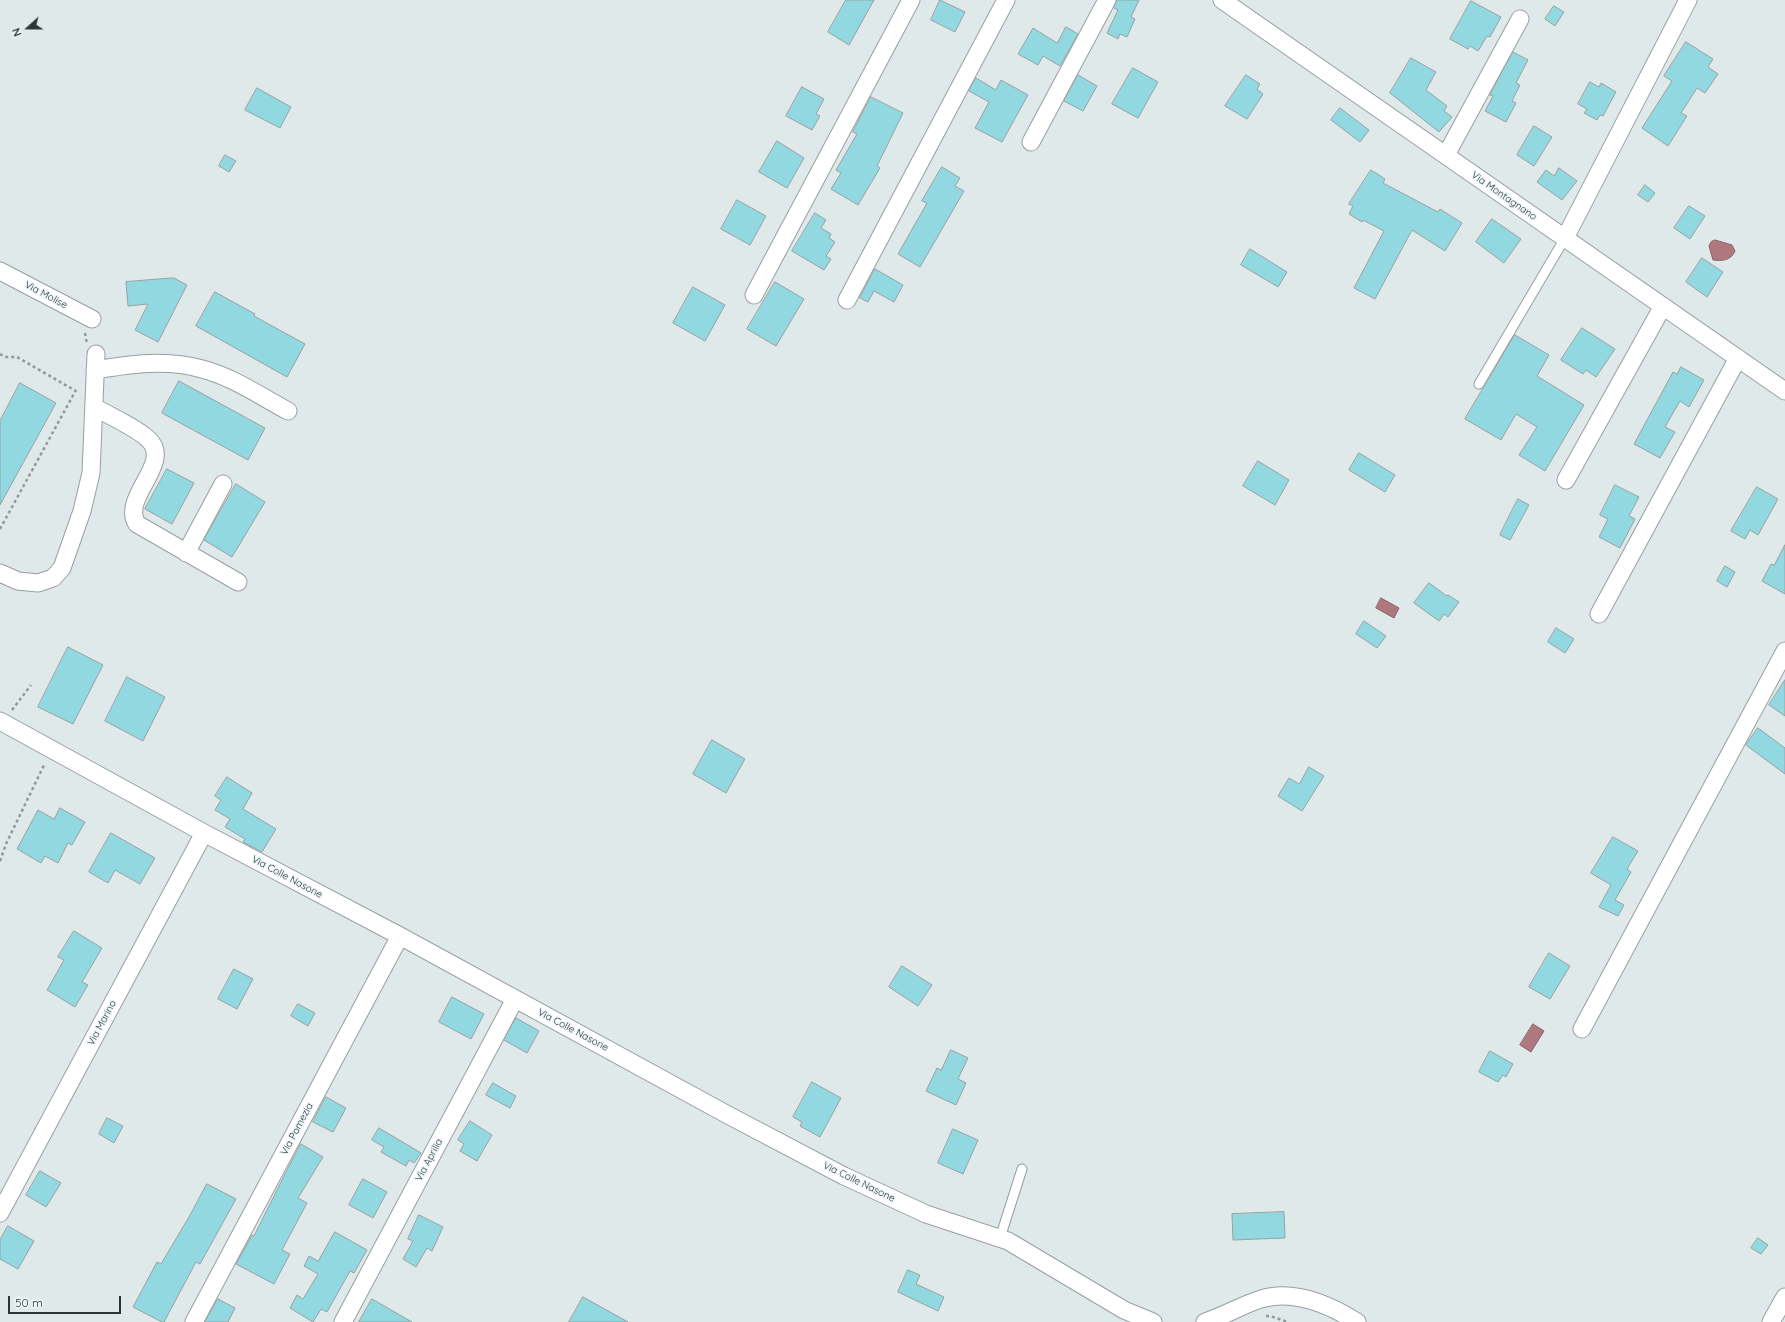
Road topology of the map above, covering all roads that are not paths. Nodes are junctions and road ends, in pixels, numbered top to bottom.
1 (911, 0) edge
2 (1006, 0) edge
3 (1107, 0) edge
4 (1222, 0) edge
5 (1688, 0) edge
6 (1520, 19) dead end
7 (1031, 142) dead end
8 (1446, 155) junction
9 (1565, 238) junction
10 (0, 271) edge
11 (754, 295) dead end
12 (847, 300) dead end
13 (1662, 306) junction
14 (92, 319) road end
15 (1738, 358) junction
16 (1479, 384) dead end
17 (1785, 391) edge
18 (94, 404) junction
19 (288, 411) dead end
20 (1566, 480) dead end
21 (223, 484) dead end
22 (186, 553) junction
23 (0, 572) edge
24 (238, 582) dead end
25 (1599, 614) dead end
26 (1785, 651) edge
27 (2, 722) edge
28 (204, 833) junction
29 (400, 936) junction
30 (515, 999) junction
31 (1582, 1029) dead end
32 (1022, 1169) dead end
33 (0, 1213) edge
34 (1000, 1238) junction
35 (1785, 1297) edge
36 (194, 1322) edge
37 (343, 1322) edge
38 (1153, 1322) edge
39 (1205, 1322) edge
40 (1357, 1322) edge
41 (1771, 1322) edge

1 - 11 street
2 - 12 street
3 - 7 street
4 - 8 street, Via Montagnano
5 - 9 street
6 - 8 street
8 - 9 street, Via Montagnano
9 - 13 street, Via Montagnano
9 - 16 lane
10 - 14 street, Via Molise
13 - 15 street, Via Montagnano
13 - 20 street
15 - 17 street, Via Montagnano
15 - 25 street
18 - 19 street
18 - 22 street
18 - 23 street
21 - 22 street
22 - 24 street
26 - 31 street
27 - 28 street, Via Colle Nasone
28 - 29 street, Via Colle Nasone
28 - 33 street, Via Marino
29 - 30 street, Via Colle Nasone
29 - 36 street, Via Pomezia
30 - 34 street, Via Colle Nasone
30 - 37 street, Via Aprilia
32 - 34 lane
34 - 38 street, Via Colle Nasone
35 - 41 street
39 - 40 street

